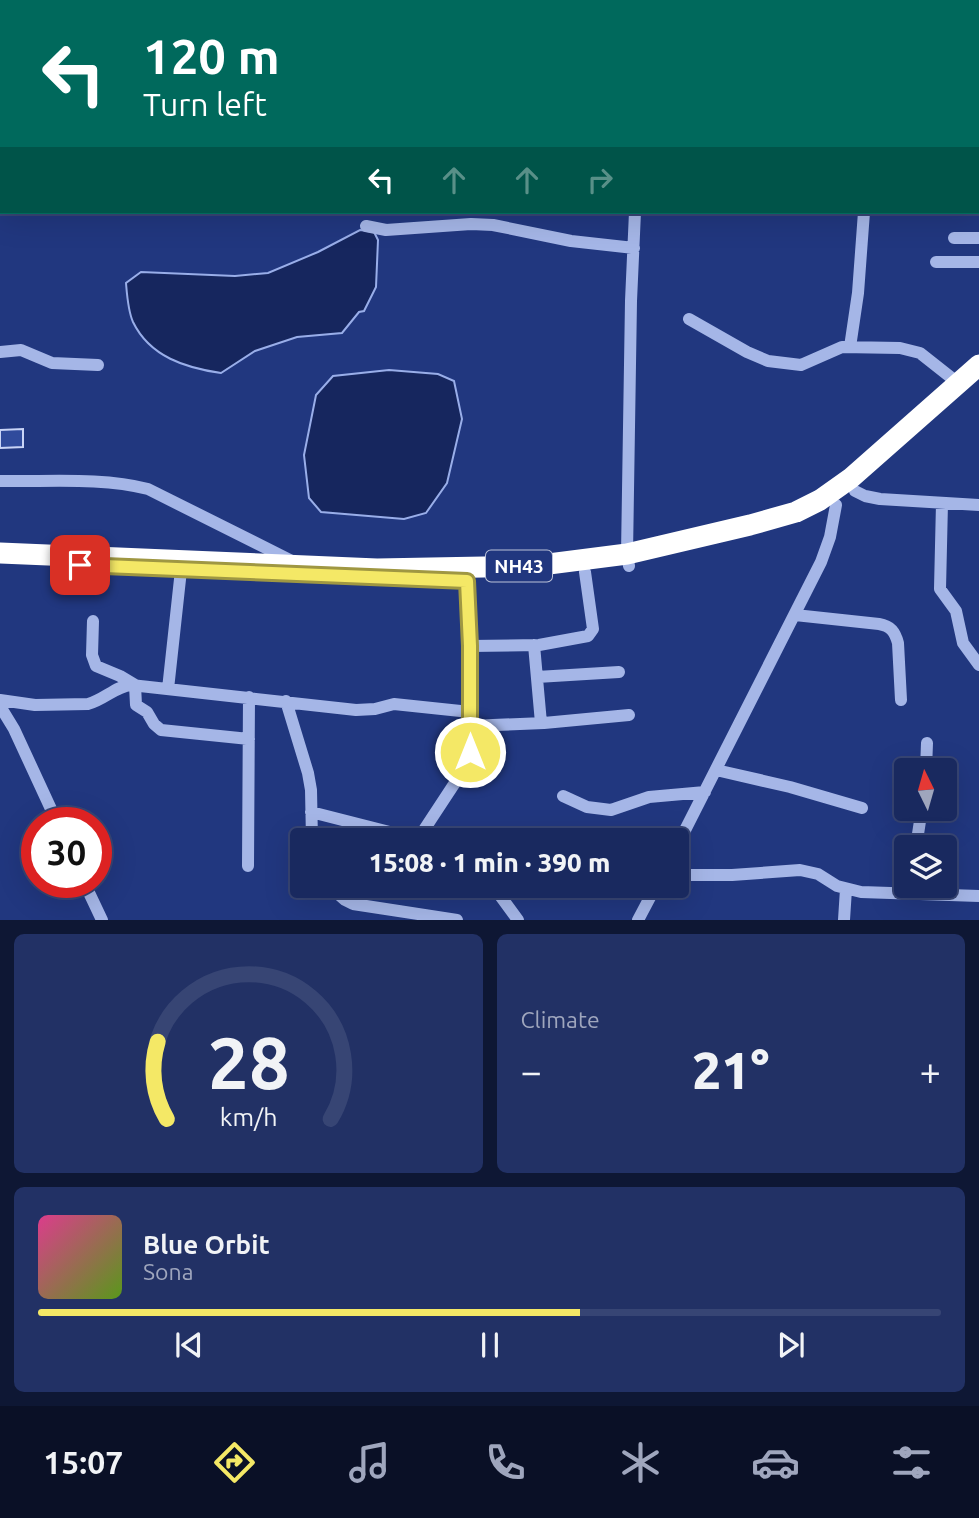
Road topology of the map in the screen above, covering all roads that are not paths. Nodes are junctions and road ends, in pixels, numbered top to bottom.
1 (635, 214) edge
2 (864, 214) edge
3 (366, 226) dead end
4 (954, 238) dead end
5 (979, 238) edge
6 (634, 248) junction
7 (936, 262) dead end
8 (979, 262) edge
9 (689, 319) dead end
10 (849, 347) junction
11 (0, 352) edge
12 (98, 365) dead end
13 (979, 365) edge
14 (969, 382) edge
15 (0, 481) edge
16 (855, 491) junction
17 (942, 503) junction
18 (836, 505) junction
19 (979, 505) edge
20 (0, 553) edge
21 (628, 559) junction
22 (0, 560) edge
23 (302, 566) junction
24 (181, 570) junction
25 (585, 572) junction
26 (467, 581) junction
27 (795, 615) junction
28 (93, 621) dead end
29 (964, 643) junction
30 (534, 645) junction
31 (979, 645) edge
32 (470, 646) junction
33 (979, 665) edge
34 (619, 672) dead end
35 (537, 677) junction
36 (135, 685) junction
37 (168, 689) junction
38 (249, 697) junction
39 (0, 700) edge
40 (901, 700) dead end
41 (286, 701) junction
42 (0, 706) edge
43 (629, 715) dead end
44 (470, 719) junction
45 (541, 723) junction
46 (249, 739) junction
47 (928, 743) dead end
48 (927, 758) edge
49 (716, 770) junction
50 (705, 792) junction
51 (563, 796) dead end
52 (50, 807) edge
53 (862, 808) dead end
54 (311, 812) junction
55 (312, 828) edge
56 (375, 828) edge
57 (426, 828) edge
58 (686, 828) edge
59 (248, 866) dead end
60 (689, 875) edge
61 (846, 889) junction
62 (894, 890) edge
63 (957, 894) edge
64 (979, 896) edge
65 (92, 898) edge
66 (343, 898) edge
67 (502, 898) edge
68 (650, 898) edge
69 (102, 919) edge
70 (457, 919) edge
71 (518, 919) edge
72 (638, 919) edge
73 (844, 919) edge

1 - 6 street
2 - 10 street
3 - 6 street
4 - 5 street
6 - 21 street
7 - 8 street
9 - 10 street
10 - 14 street
11 - 12 street
13 - 14 highway, NH43
14 - 16 highway, NH43
14 - 21 highway, NH43
15 - 23 street
16 - 17 street
16 - 18 highway, NH43
17 - 19 street
17 - 29 street
18 - 21 highway, NH43
18 - 27 street
20 - 23 highway, NH43
21 - 23 highway, NH43
21 - 25 highway, NH43
22 - 24 highway, NH43
24 - 26 highway, NH43
24 - 37 street
25 - 26 highway, NH43
25 - 30 street
26 - 32 street
27 - 40 street
27 - 49 street
28 - 36 street
29 - 31 street
29 - 33 street
30 - 32 street
30 - 35 street
32 - 44 street
34 - 35 street
35 - 45 street
36 - 37 street
36 - 39 street
36 - 46 street
37 - 38 street
38 - 41 street
38 - 46 street
41 - 44 street
41 - 54 street
42 - 52 street
43 - 45 street
44 - 45 street
44 - 57 street
46 - 59 street
47 - 48 street
49 - 50 street
49 - 53 street
50 - 51 street
50 - 58 street
54 - 55 street
54 - 56 street
60 - 61 street
61 - 62 street
61 - 73 street
63 - 64 street
65 - 69 street
66 - 70 street
67 - 71 street
68 - 72 street

